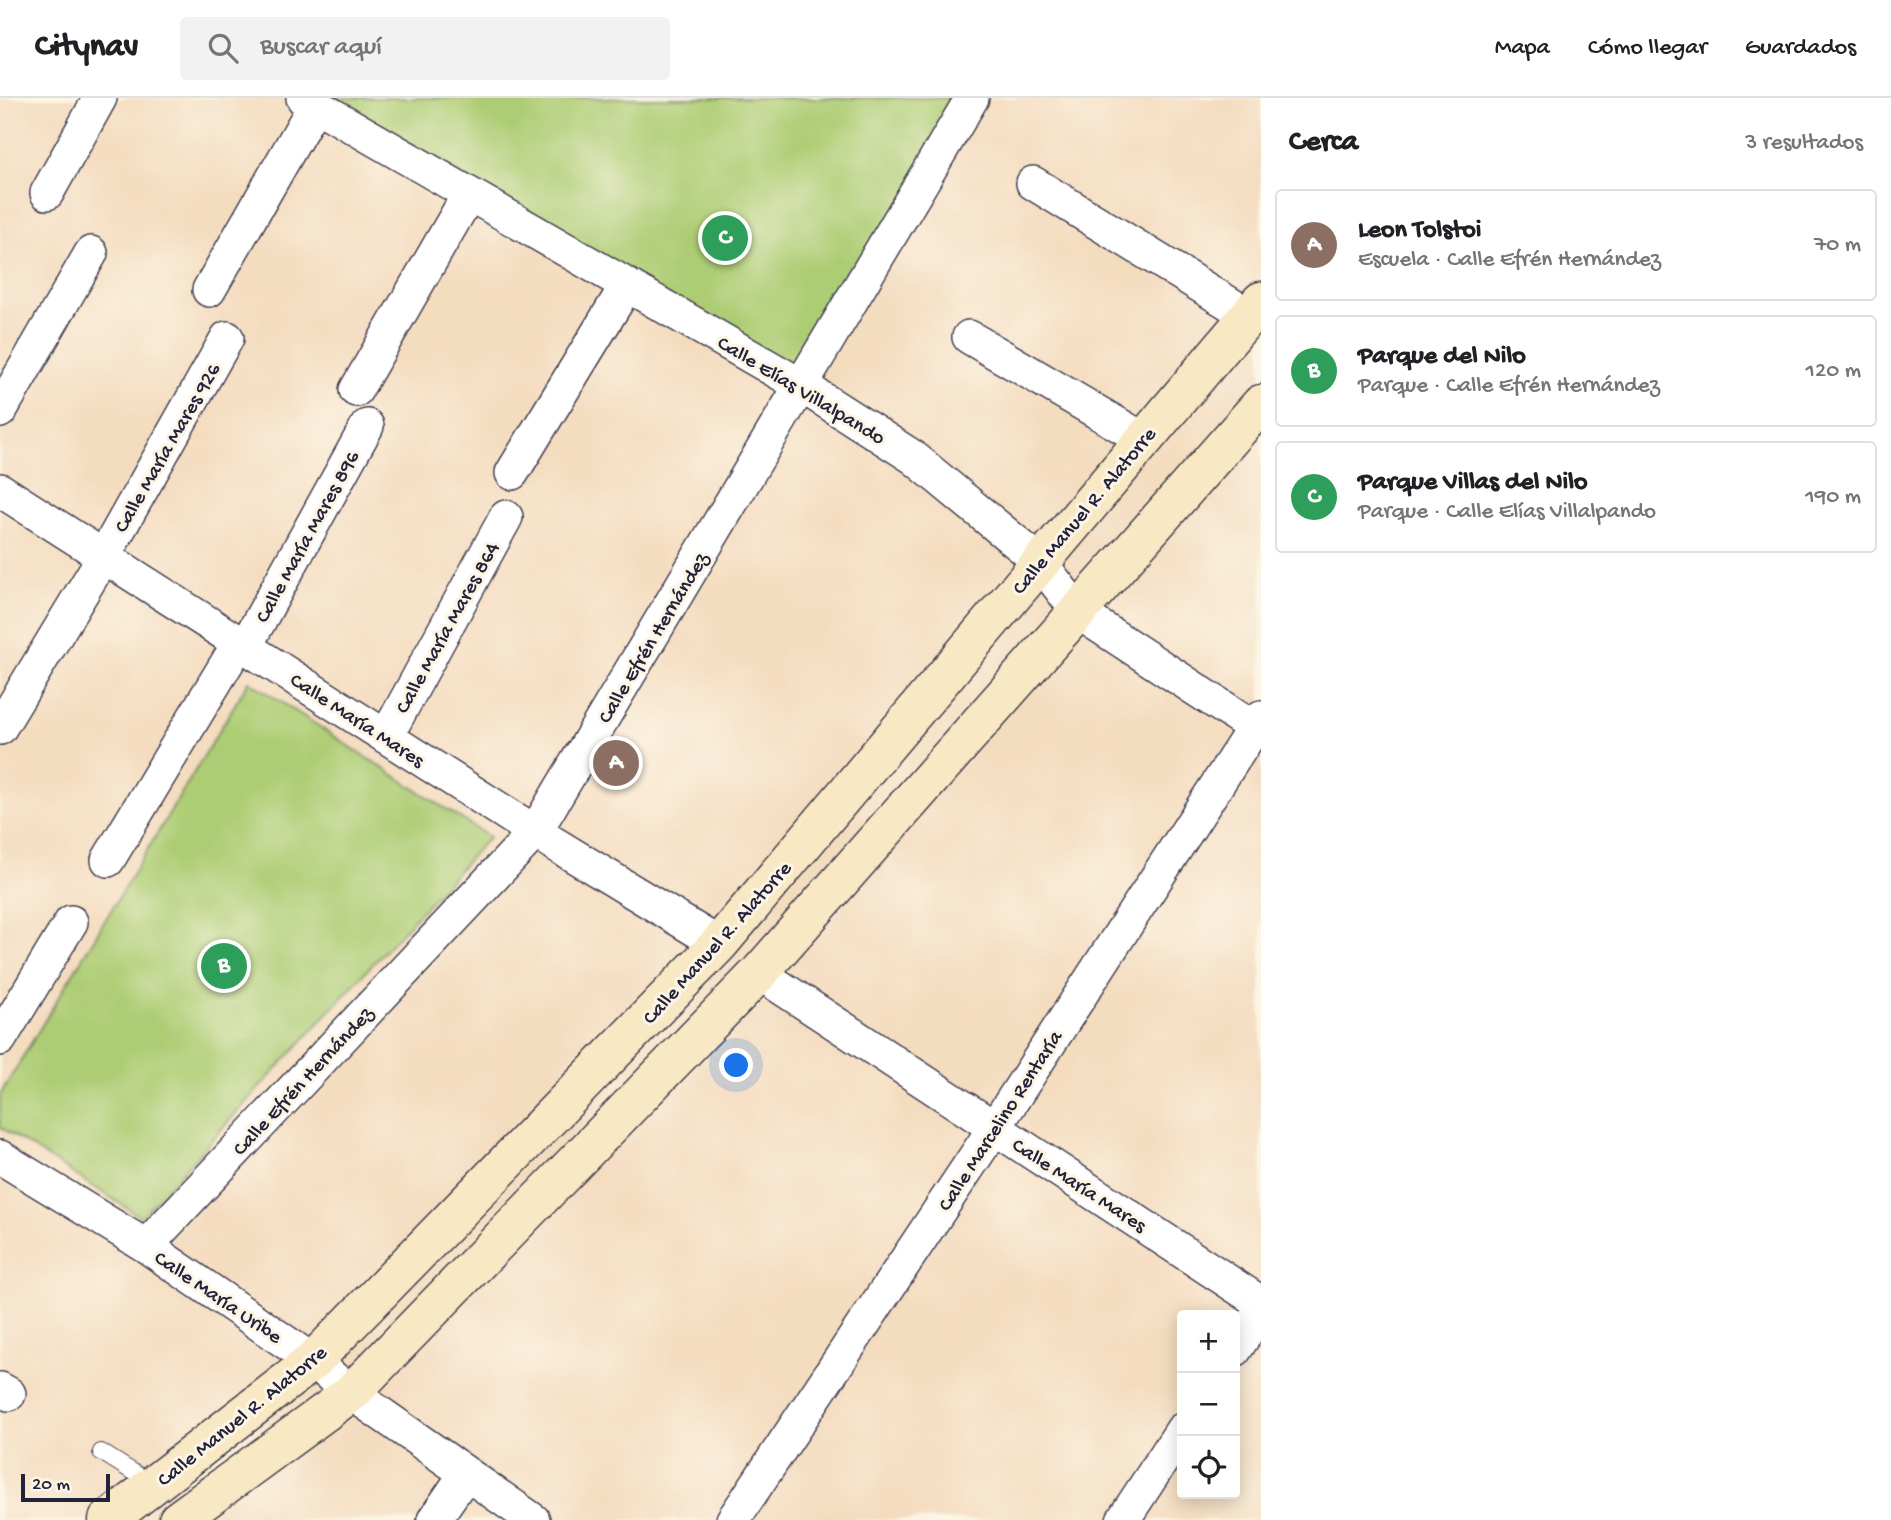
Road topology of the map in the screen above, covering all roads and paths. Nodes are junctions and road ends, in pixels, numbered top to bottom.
1 (100, 98) edge
2 (972, 98) edge
3 (309, 101) edge
4 (1033, 183) dead end
5 (47, 193) dead end
6 (469, 194) junction
7 (91, 253) dead end
8 (627, 285) junction
9 (209, 290) dead end
10 (1254, 308) edge
11 (969, 337) dead end
12 (228, 338) dead end
13 (802, 386) junction
14 (355, 390) dead end
15 (1261, 404) edge
16 (0, 411) edge
17 (367, 426) dead end
18 (1143, 439) junction
19 (512, 473) dead end
20 (0, 490) edge
21 (506, 517) dead end
22 (104, 556) junction
23 (1040, 562) junction
24 (1079, 613) junction
25 (242, 645) junction
26 (1259, 725) edge
27 (0, 727) edge
28 (386, 737) junction
29 (535, 832) junction
30 (108, 860) dead end
31 (71, 922) dead end
32 (719, 944) junction
33 (759, 973) junction
34 (0, 1039) edge
35 (995, 1127) junction
36 (0, 1157) edge
37 (146, 1246) junction
38 (1261, 1303) edge
39 (1261, 1310) edge
40 (1240, 1342) edge
41 (313, 1361) junction
42 (351, 1393) junction
43 (1178, 1436) edge
44 (101, 1452) dead end
45 (465, 1475) junction
46 (154, 1486) junction
47 (108, 1520) edge
48 (178, 1520) edge
49 (435, 1520) edge
50 (533, 1520) edge
51 (733, 1520) edge
52 (1123, 1520) edge

1 - 5 street
2 - 13 street, Calle Efrén Hernández
3 - 6 street, Calle Elías Villalpando
3 - 9 street
4 - 10 street
6 - 8 street, Calle Elías Villalpando
6 - 14 street
7 - 16 street
8 - 13 street, Calle Elías Villalpando
8 - 19 street
10 - 18 street, Calle Manuel R. Alatorre
11 - 18 street
12 - 22 street, Calle María Mares 926
13 - 23 street, Calle Elías Villalpando
13 - 29 street, Calle Efrén Hernández
15 - 24 street, Calle Manuel R. Alatorre
17 - 25 street, Calle María Mares 896
18 - 23 street, Calle Manuel R. Alatorre
20 - 22 street, Calle María Mares
21 - 28 street, Calle María Mares 864
22 - 25 street, Calle María Mares
22 - 27 street, Calle María Mares 926
23 - 24 street, Calle Elías Villalpando
23 - 32 street, Calle Manuel R. Alatorre
24 - 26 street, Calle Elías Villalpando
24 - 33 street, Calle Manuel R. Alatorre
25 - 28 street, Calle María Mares
25 - 30 street, Calle María Mares 896
26 - 35 street, Calle Marcelino Rentaría
28 - 29 street, Calle María Mares
29 - 32 street, Calle María Mares
29 - 37 street, Calle Efrén Hernández
31 - 34 street
32 - 41 street, Calle Manuel R. Alatorre
33 - 35 street, Calle María Mares
33 - 42 street, Calle Manuel R. Alatorre
35 - 38 street, Calle María Mares
35 - 51 street, Calle Marcelino Rentaría
36 - 37 street, Calle María Uribe
37 - 41 street, Calle María Uribe
39 - 40 street
41 - 42 street, Calle María Uribe
41 - 46 street, Calle Manuel R. Alatorre
42 - 45 street, Calle María Uribe
42 - 48 street, Calle Manuel R. Alatorre
43 - 52 street
44 - 46 lane
45 - 49 street
45 - 50 street, Calle María Uribe
46 - 47 street, Calle Manuel R. Alatorre

